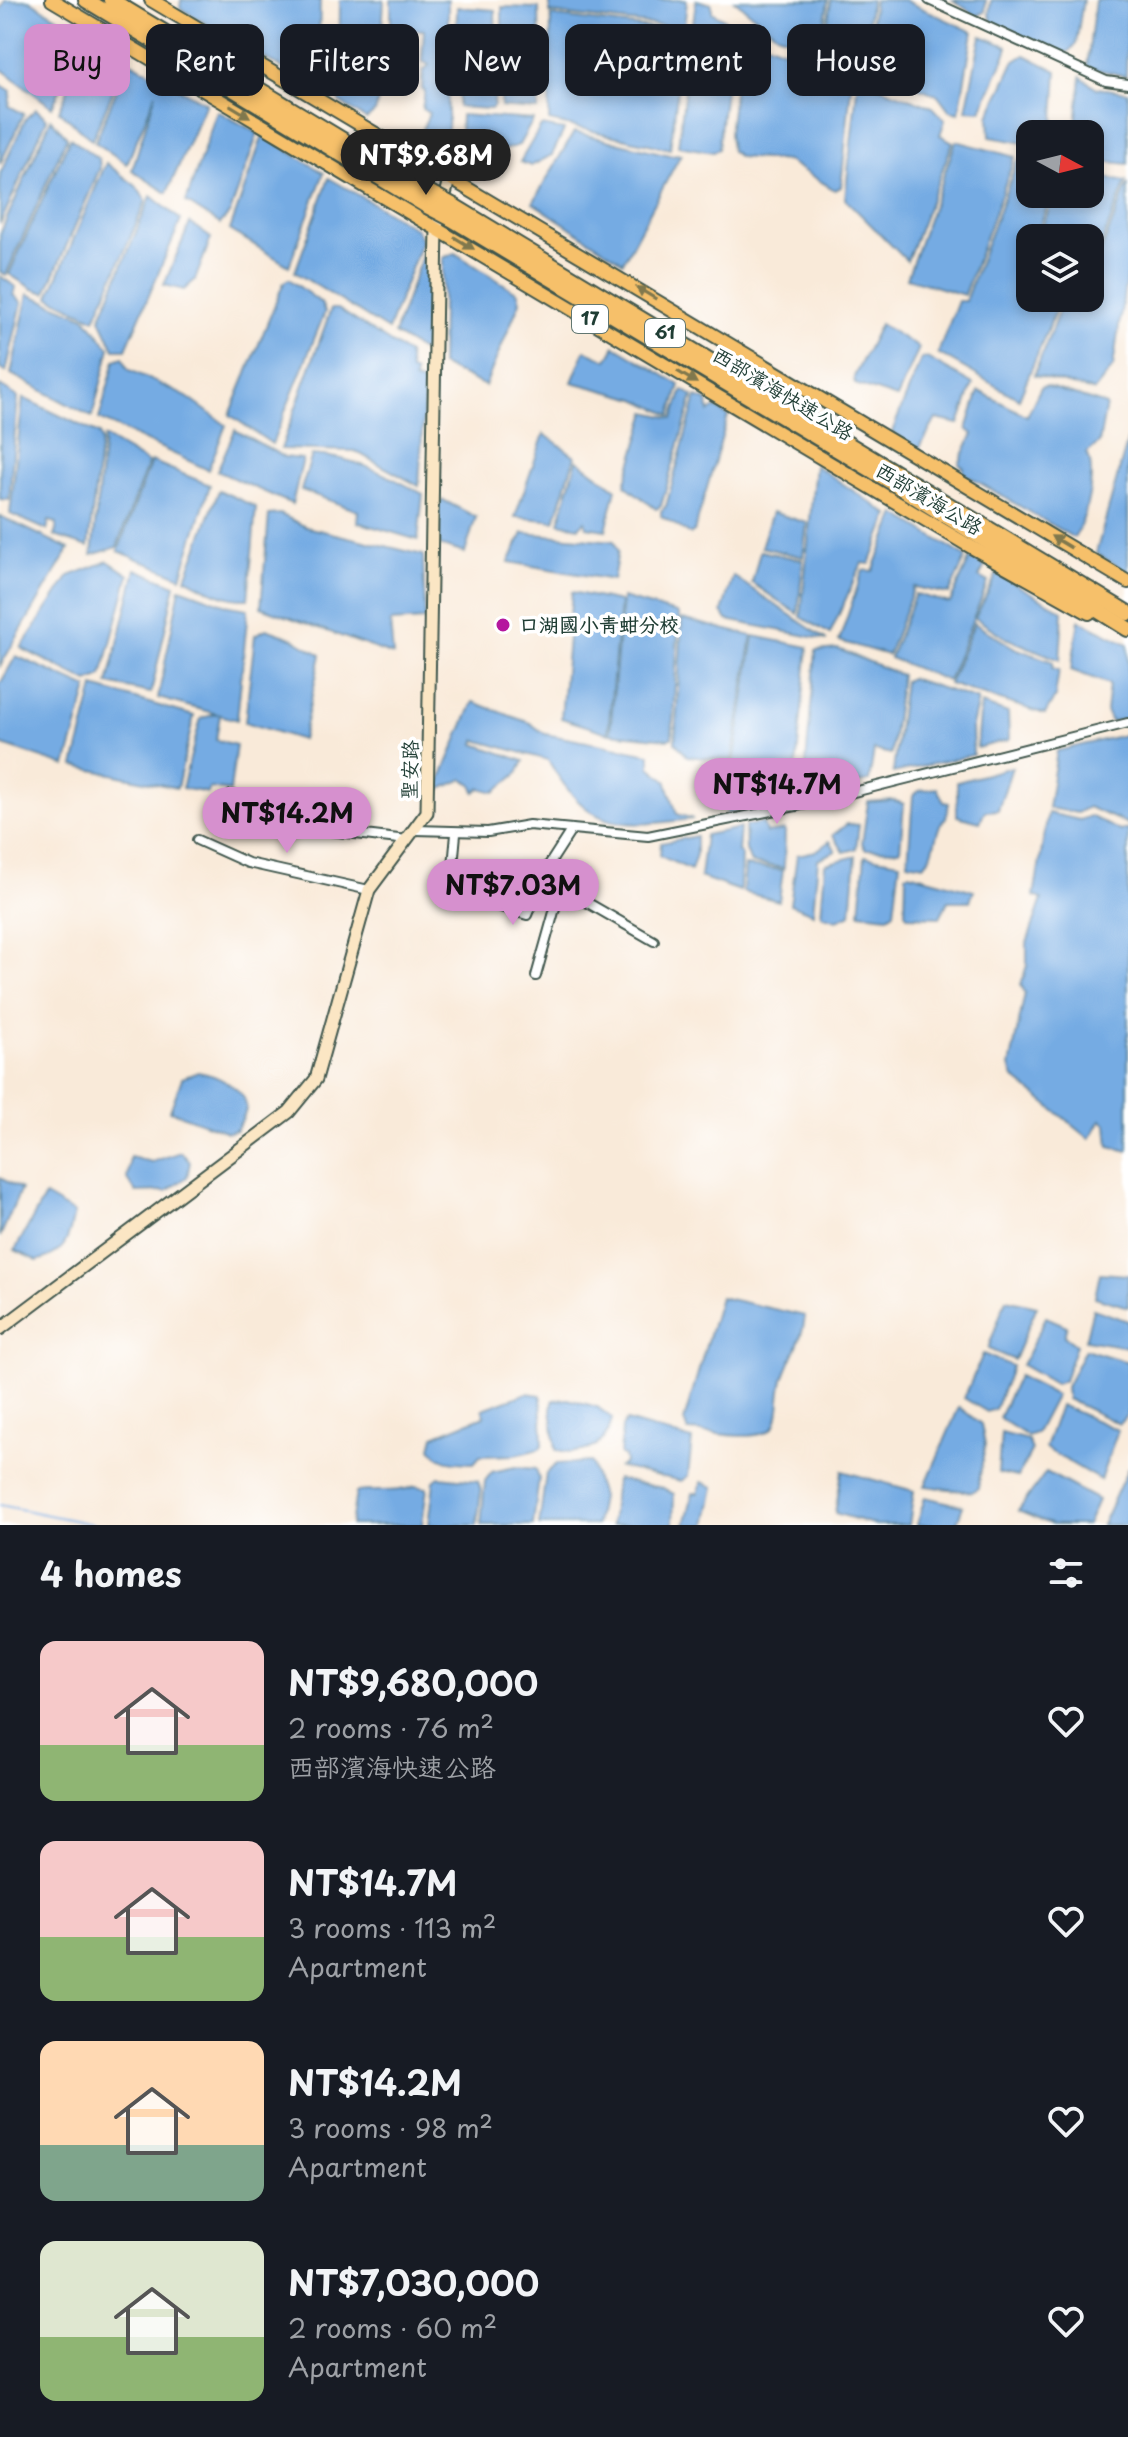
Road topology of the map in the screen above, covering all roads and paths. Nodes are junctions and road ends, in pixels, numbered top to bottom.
1 (52, 0) edge
2 (86, 0) edge
3 (111, 0) edge
4 (151, 0) edge
5 (929, 0) edge
6 (1128, 84) edge
7 (450, 175) junction
8 (429, 199) junction
9 (437, 227) junction
10 (874, 463) junction
11 (1128, 582) edge
12 (1128, 613) edge
13 (1127, 634) edge
14 (1128, 723) edge
15 (231, 795) dead end
16 (572, 829) junction
17 (416, 830) junction
18 (456, 834) junction
19 (197, 840) dead end
20 (407, 840) junction
21 (540, 882) junction
22 (561, 887) junction
23 (369, 890) junction
24 (448, 895) dead end
25 (654, 941) dead end
26 (536, 976) dead end
27 (0, 1329) edge

1 -> 9 main road, 西部濱海公路 / 17
2 - 8 highway, 西部濱海快速公路 / 61
3 - 8 highway, 西部濱海快速公路 / 61
4 - 7 main road, 西部濱海公路
5 - 6 street
7 - 9 street, 聖安路
11 -> 7 main road, 西部濱海公路
8 - 10 highway, 西部濱海快速公路 / 61, bridge
9 -> 13 main road, 西部濱海公路 / 17
9 - 17 street, 聖安路
10 - 12 highway, 西部濱海快速公路 / 61
10 - 13 highway, 西部濱海快速公路 / 61
14 - 16 street
15 - 20 street
16 - 18 street
16 - 21 street
17 - 18 street
17 - 20 street, 聖安路
18 - 21 street
19 - 23 street
20 - 23 street, 聖安路
21 - 22 street
21 - 24 street
22 - 25 street
22 - 26 street
23 - 27 street, 聖安路

